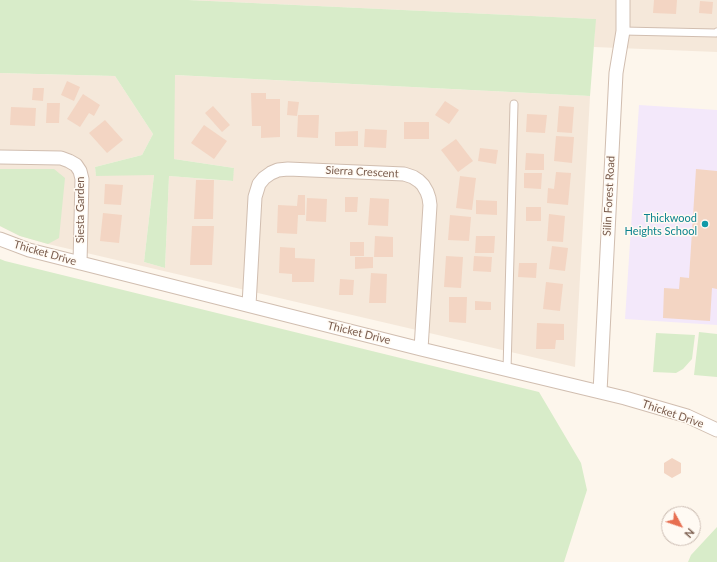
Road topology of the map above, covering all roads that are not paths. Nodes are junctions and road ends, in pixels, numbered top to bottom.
1 (623, 0) edge
2 (623, 30) junction
3 (717, 32) edge
4 (514, 104) dead end
5 (0, 157) edge
6 (0, 239) edge
7 (80, 263) junction
8 (250, 305) junction
9 (421, 349) junction
10 (508, 370) junction
11 (600, 392) junction
12 (717, 430) edge

1 - 2 street, Silin Forest Road
2 - 3 lane
2 - 11 street, Silin Forest Road
4 - 10 lane
5 - 7 street, Siesta Garden
6 - 7 street, Thicket Drive
7 - 8 street, Thicket Drive
8 - 9 street, Thicket Drive
8 - 9 street, Sierra Crescent
9 - 10 street, Thicket Drive
10 - 11 street, Thicket Drive
11 - 12 street, Thicket Drive

